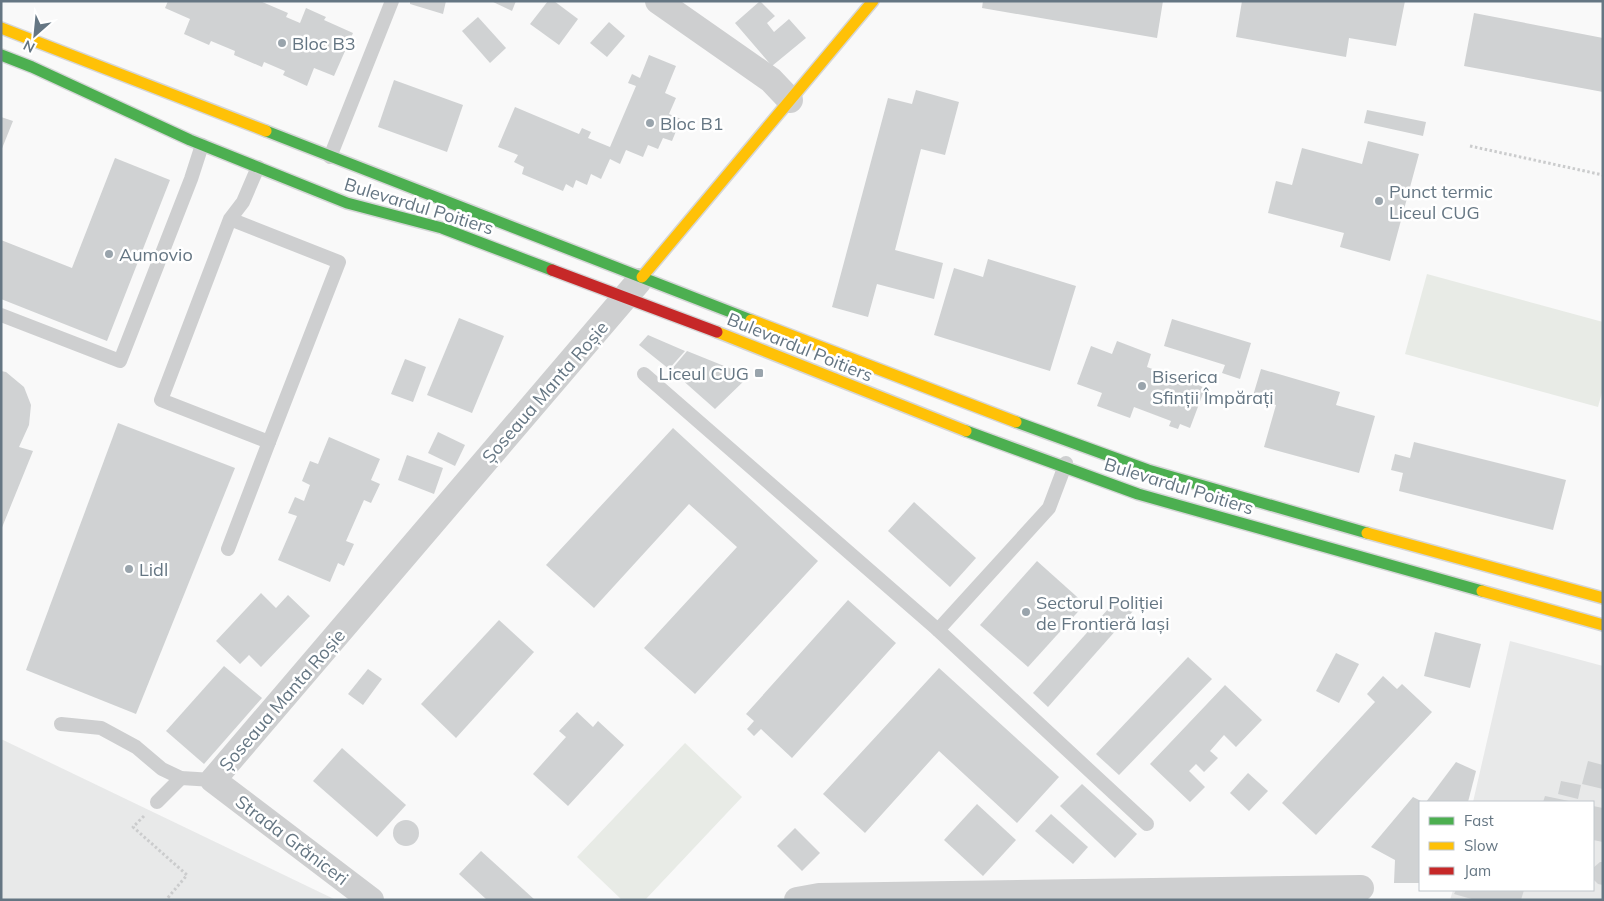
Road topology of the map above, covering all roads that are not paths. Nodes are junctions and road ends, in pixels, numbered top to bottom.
1 (392, 1) edge
2 (658, 1) edge
3 (873, 1) edge
4 (1, 28) edge
5 (1, 55) edge
6 (790, 100) junction
7 (202, 145) junction
8 (330, 157) junction
9 (258, 167) junction
10 (230, 220) junction
11 (642, 277) junction
12 (625, 298) junction
13 (1, 315) edge
14 (644, 374) dead end
15 (269, 442) junction
16 (1073, 444) junction
17 (1064, 468) junction
18 (228, 549) dead end
19 (1603, 598) edge
20 (1603, 625) edge
21 (938, 630) junction
22 (61, 724) dead end
23 (181, 778) junction
24 (213, 780) junction
25 (157, 802) dead end
26 (1147, 824) dead end
27 (1361, 888) dead end
28 (371, 900) edge
29 (797, 900) edge

1 - 8 lane
2 - 6 street
3 - 6 main road, Șoseaua Manta Roșie
4 - 8 main road, Bulevardul Poitiers
5 - 7 main road, Bulevardul Poitiers
6 - 11 main road, Șoseaua Manta Roșie
7 - 9 main road, Bulevardul Poitiers
7 - 13 lane
8 - 11 main road, Bulevardul Poitiers
9 - 10 lane
9 - 12 main road, Bulevardul Poitiers
10 - 15 lane
10 - 15 lane
11 - 12 street, Șoseaua Manta Roșie
11 - 16 main road, Bulevardul Poitiers
12 - 17 main road, Bulevardul Poitiers
12 - 24 street, Șoseaua Manta Roșie
14 - 21 lane
15 - 18 lane
16 - 17 lane
16 - 19 main road, Bulevardul Poitiers
17 - 20 main road, Bulevardul Poitiers
17 - 21 lane
21 - 26 lane
22 - 23 lane
23 - 24 lane
23 - 25 lane
24 - 28 street, Strada Grăniceri
27 - 29 street

